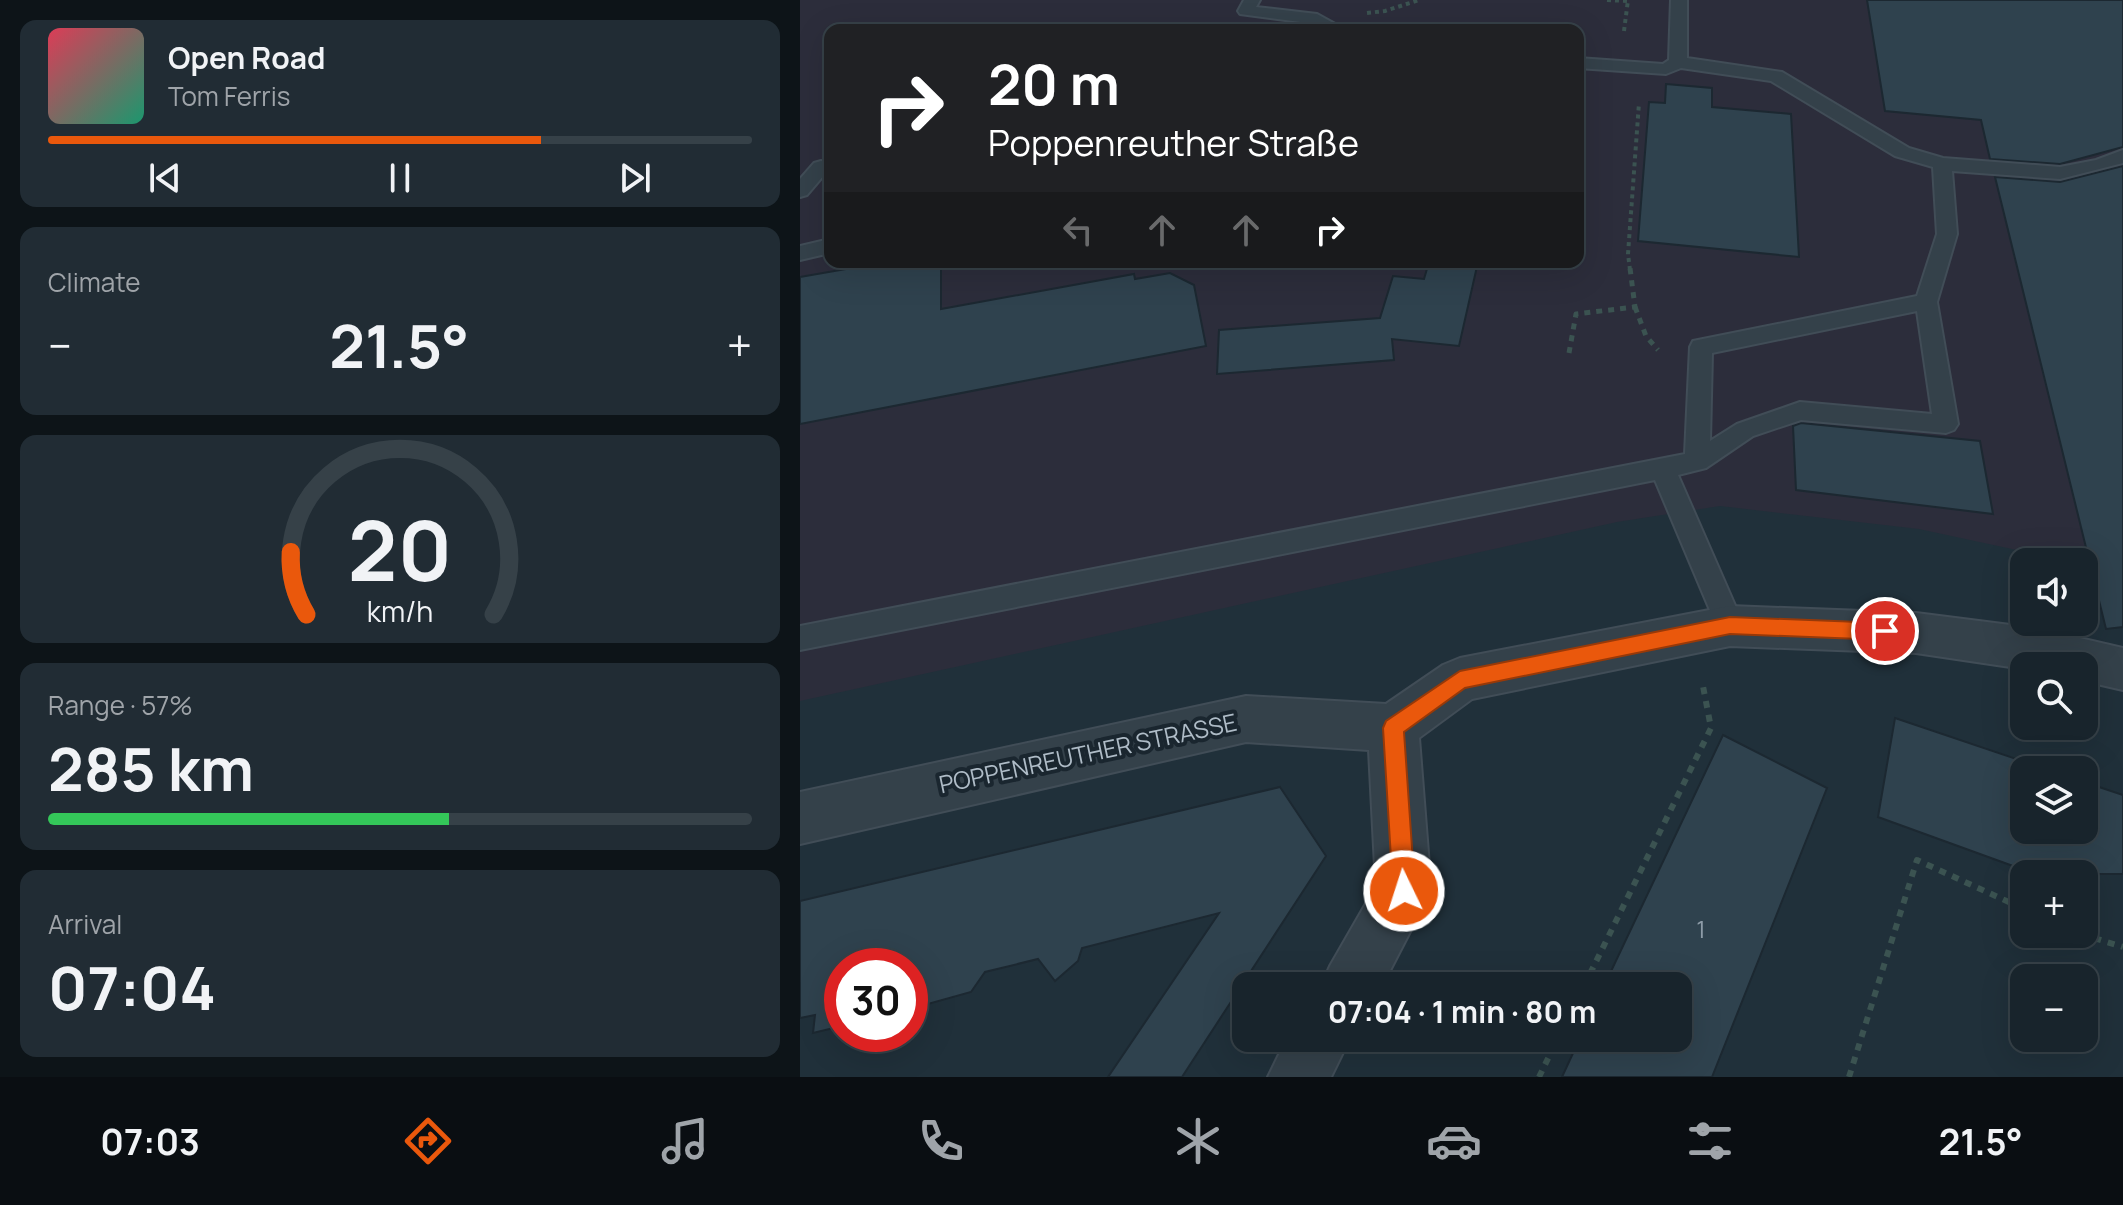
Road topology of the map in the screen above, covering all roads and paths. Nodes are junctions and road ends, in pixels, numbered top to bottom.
1 (1607, 0) edge
2 (1679, 0) edge
3 (1627, 1) edge
4 (1249, 5) edge
5 (1238, 24) edge
6 (1324, 24) edge
7 (1678, 62) junction
8 (1584, 64) edge
9 (1641, 69) junction
10 (2123, 156) edge
11 (1942, 164) junction
12 (821, 167) dead end
13 (800, 191) edge
14 (824, 247) edge
15 (800, 253) edge
16 (1926, 302) junction
17 (1569, 353) dead end
18 (1697, 461) junction
19 (1663, 469) junction
20 (1712, 629) junction
21 (800, 638) edge
22 (2123, 669) edge
23 (1393, 728) junction
24 (800, 818) edge
25 (2010, 903) edge
26 (2098, 939) edge
27 (2123, 947) edge
28 (1358, 972) edge
29 (1591, 972) edge
30 (1312, 1052) edge
31 (1551, 1052) edge
32 (1298, 1077) edge
33 (1539, 1077) edge
34 (1849, 1077) edge

1 - 3 path
2 - 7 lane
4 - 5 lane
4 - 6 lane
7 - 9 lane
7 - 11 lane
8 - 9 lane
9 - 17 path
10 - 11 lane
11 - 16 lane
12 - 13 lane
14 - 15 lane
16 - 18 lane
16 - 18 lane
18 - 19 lane
19 - 20 lane
19 - 21 lane
20 - 22 street
20 - 23 street
20 - 29 path
23 - 24 street, POPPENREUTHER STRASSE
23 - 28 street
25 - 34 path
26 - 27 path
30 - 32 street
31 - 33 path

